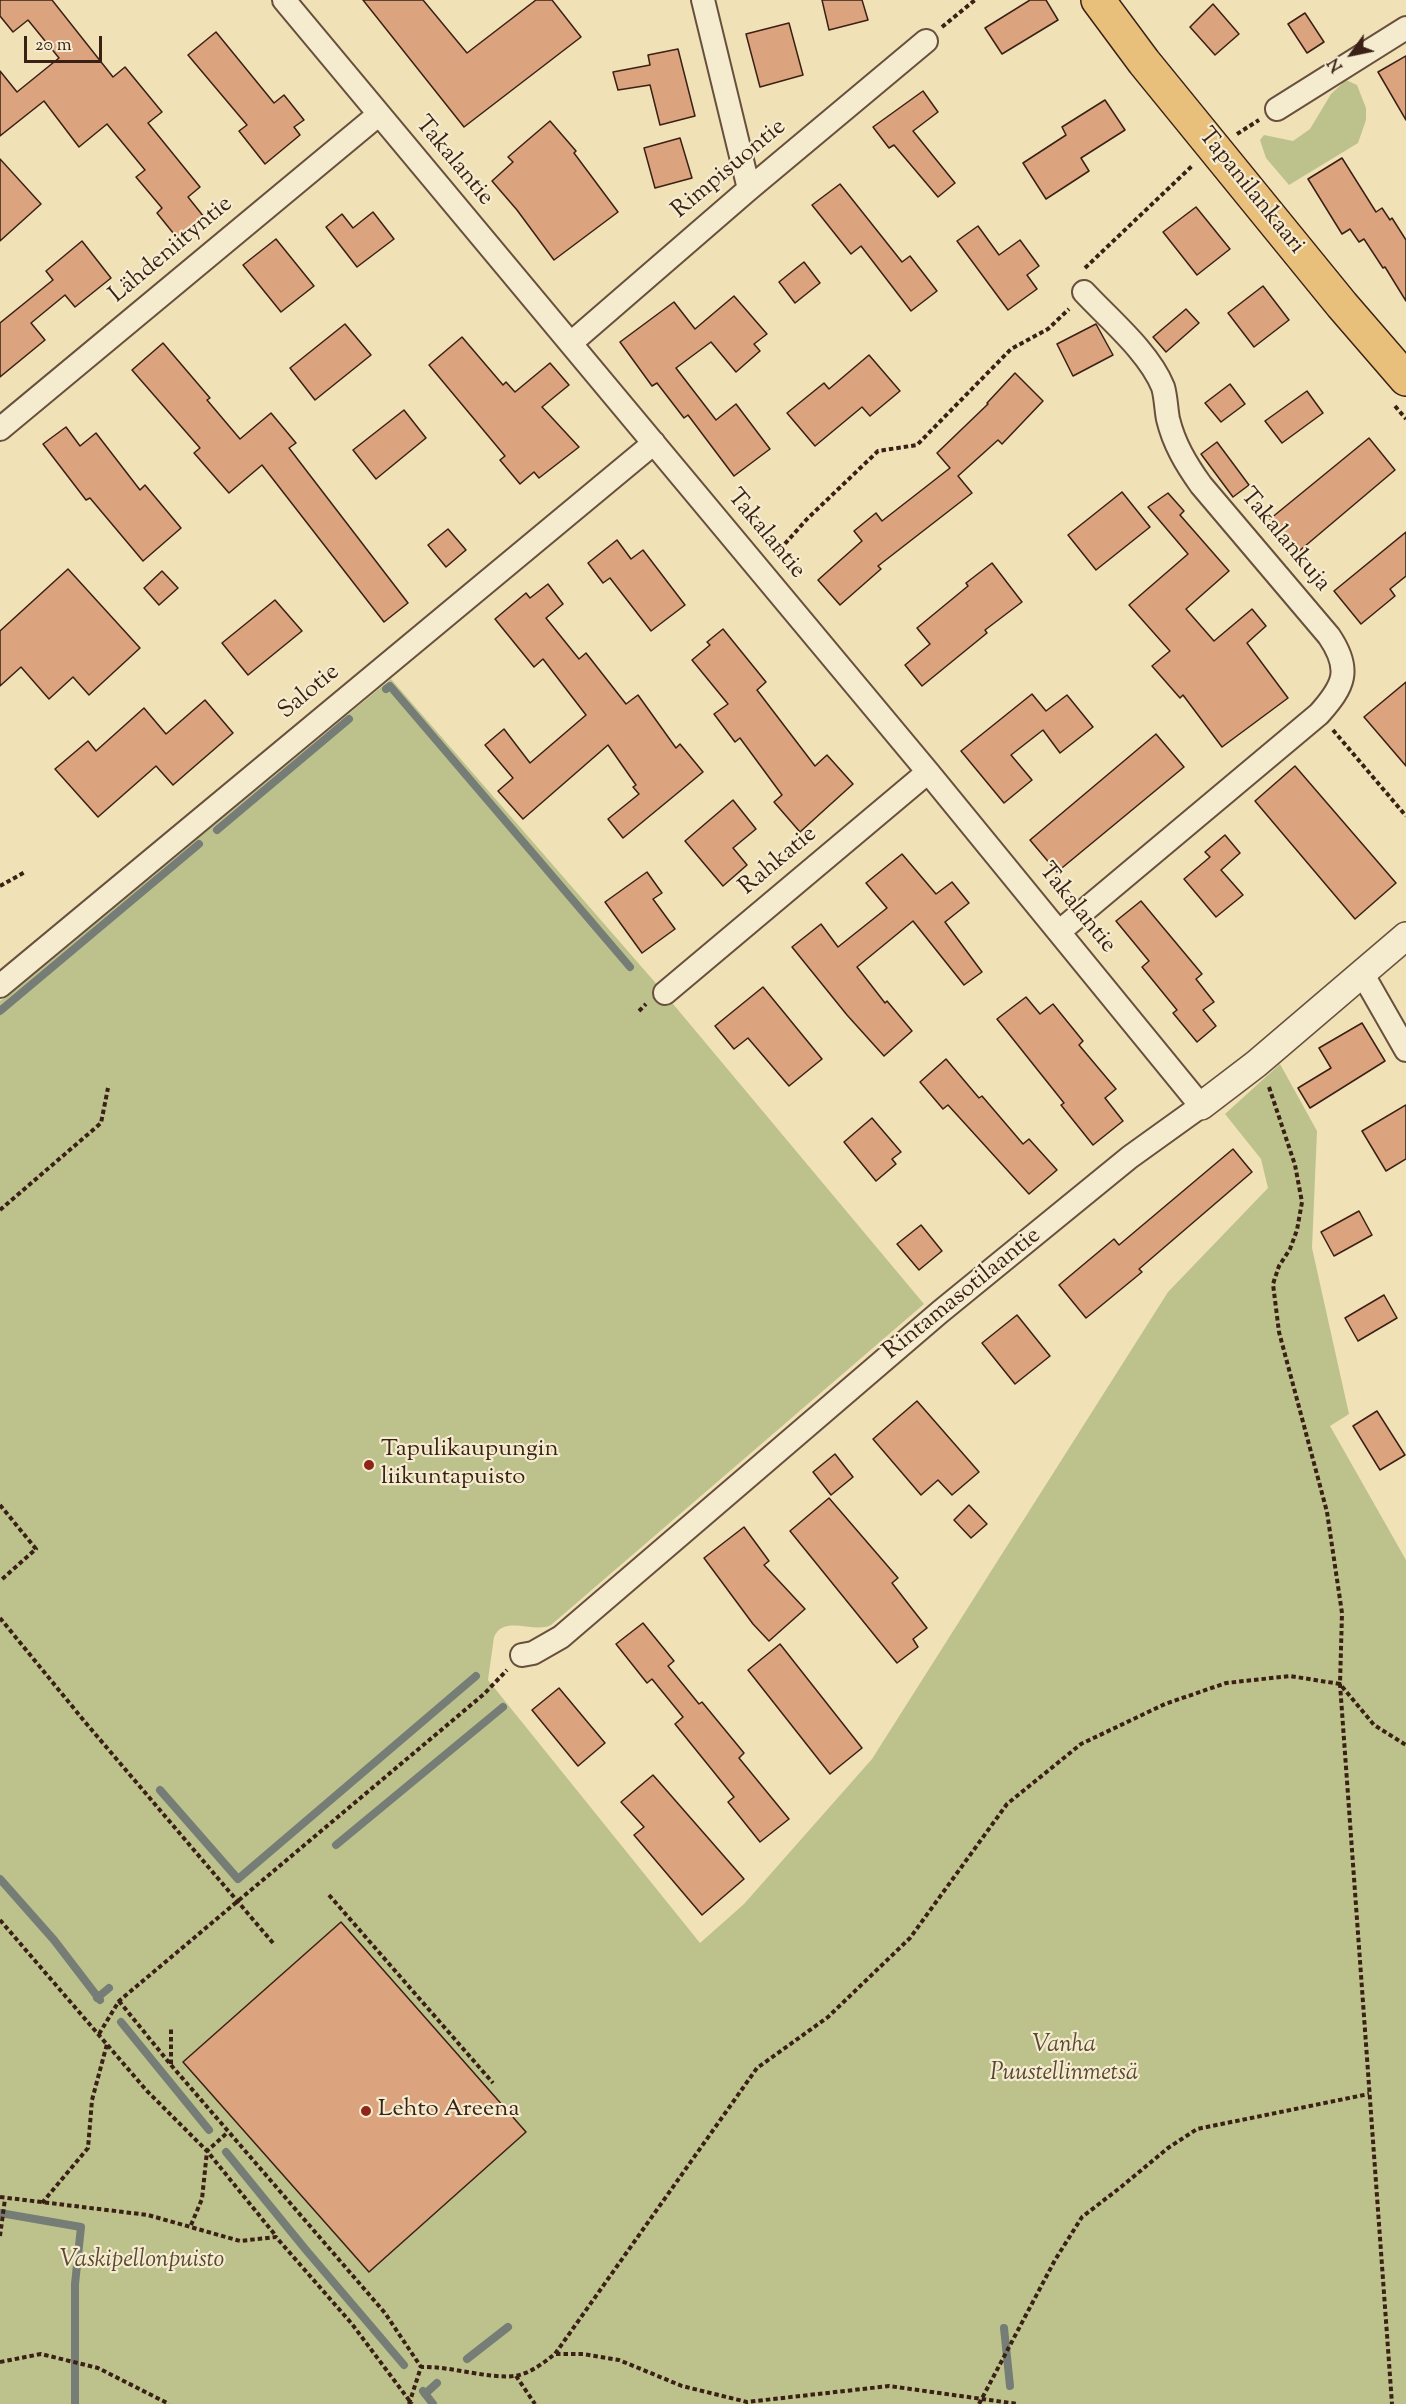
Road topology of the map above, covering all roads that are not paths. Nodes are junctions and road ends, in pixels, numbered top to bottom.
1 (284, 0) edge
2 (703, 0) edge
3 (1098, 0) edge
4 (1406, 28) edge
5 (926, 41) road end
6 (1277, 108) road end
7 (378, 115) junction
8 (748, 189) junction
9 (1084, 292) road end
10 (571, 343) junction
11 (1406, 379) edge
12 (0, 429) edge
13 (654, 442) junction
14 (928, 772) junction
15 (1060, 931) junction
16 (1406, 936) edge
17 (1362, 973) junction
18 (0, 986) edge
19 (664, 993) dead end
20 (1406, 1050) edge
21 (1201, 1106) junction
22 (522, 1655) road end

1 - 7 street, Takalantie
2 - 8 street
3 - 11 main road, Tapanilankaari
4 - 6 street
5 - 8 street, Rimpisuontie
7 - 10 street, Takalantie
7 - 12 street, Lähdeniityntie
8 - 10 street, Rimpisuontie
9 - 15 street, Takalankuja
10 - 13 street, Takalantie
13 - 14 street, Takalantie
13 - 18 street, Salotie
14 - 15 street, Takalantie
14 - 19 street, Rahkatie
15 - 21 street, Takalantie
16 - 17 street, Rintamasotilaantie
17 - 20 street
17 - 21 street, Rintamasotilaantie
21 - 22 street, Rintamasotilaantie

